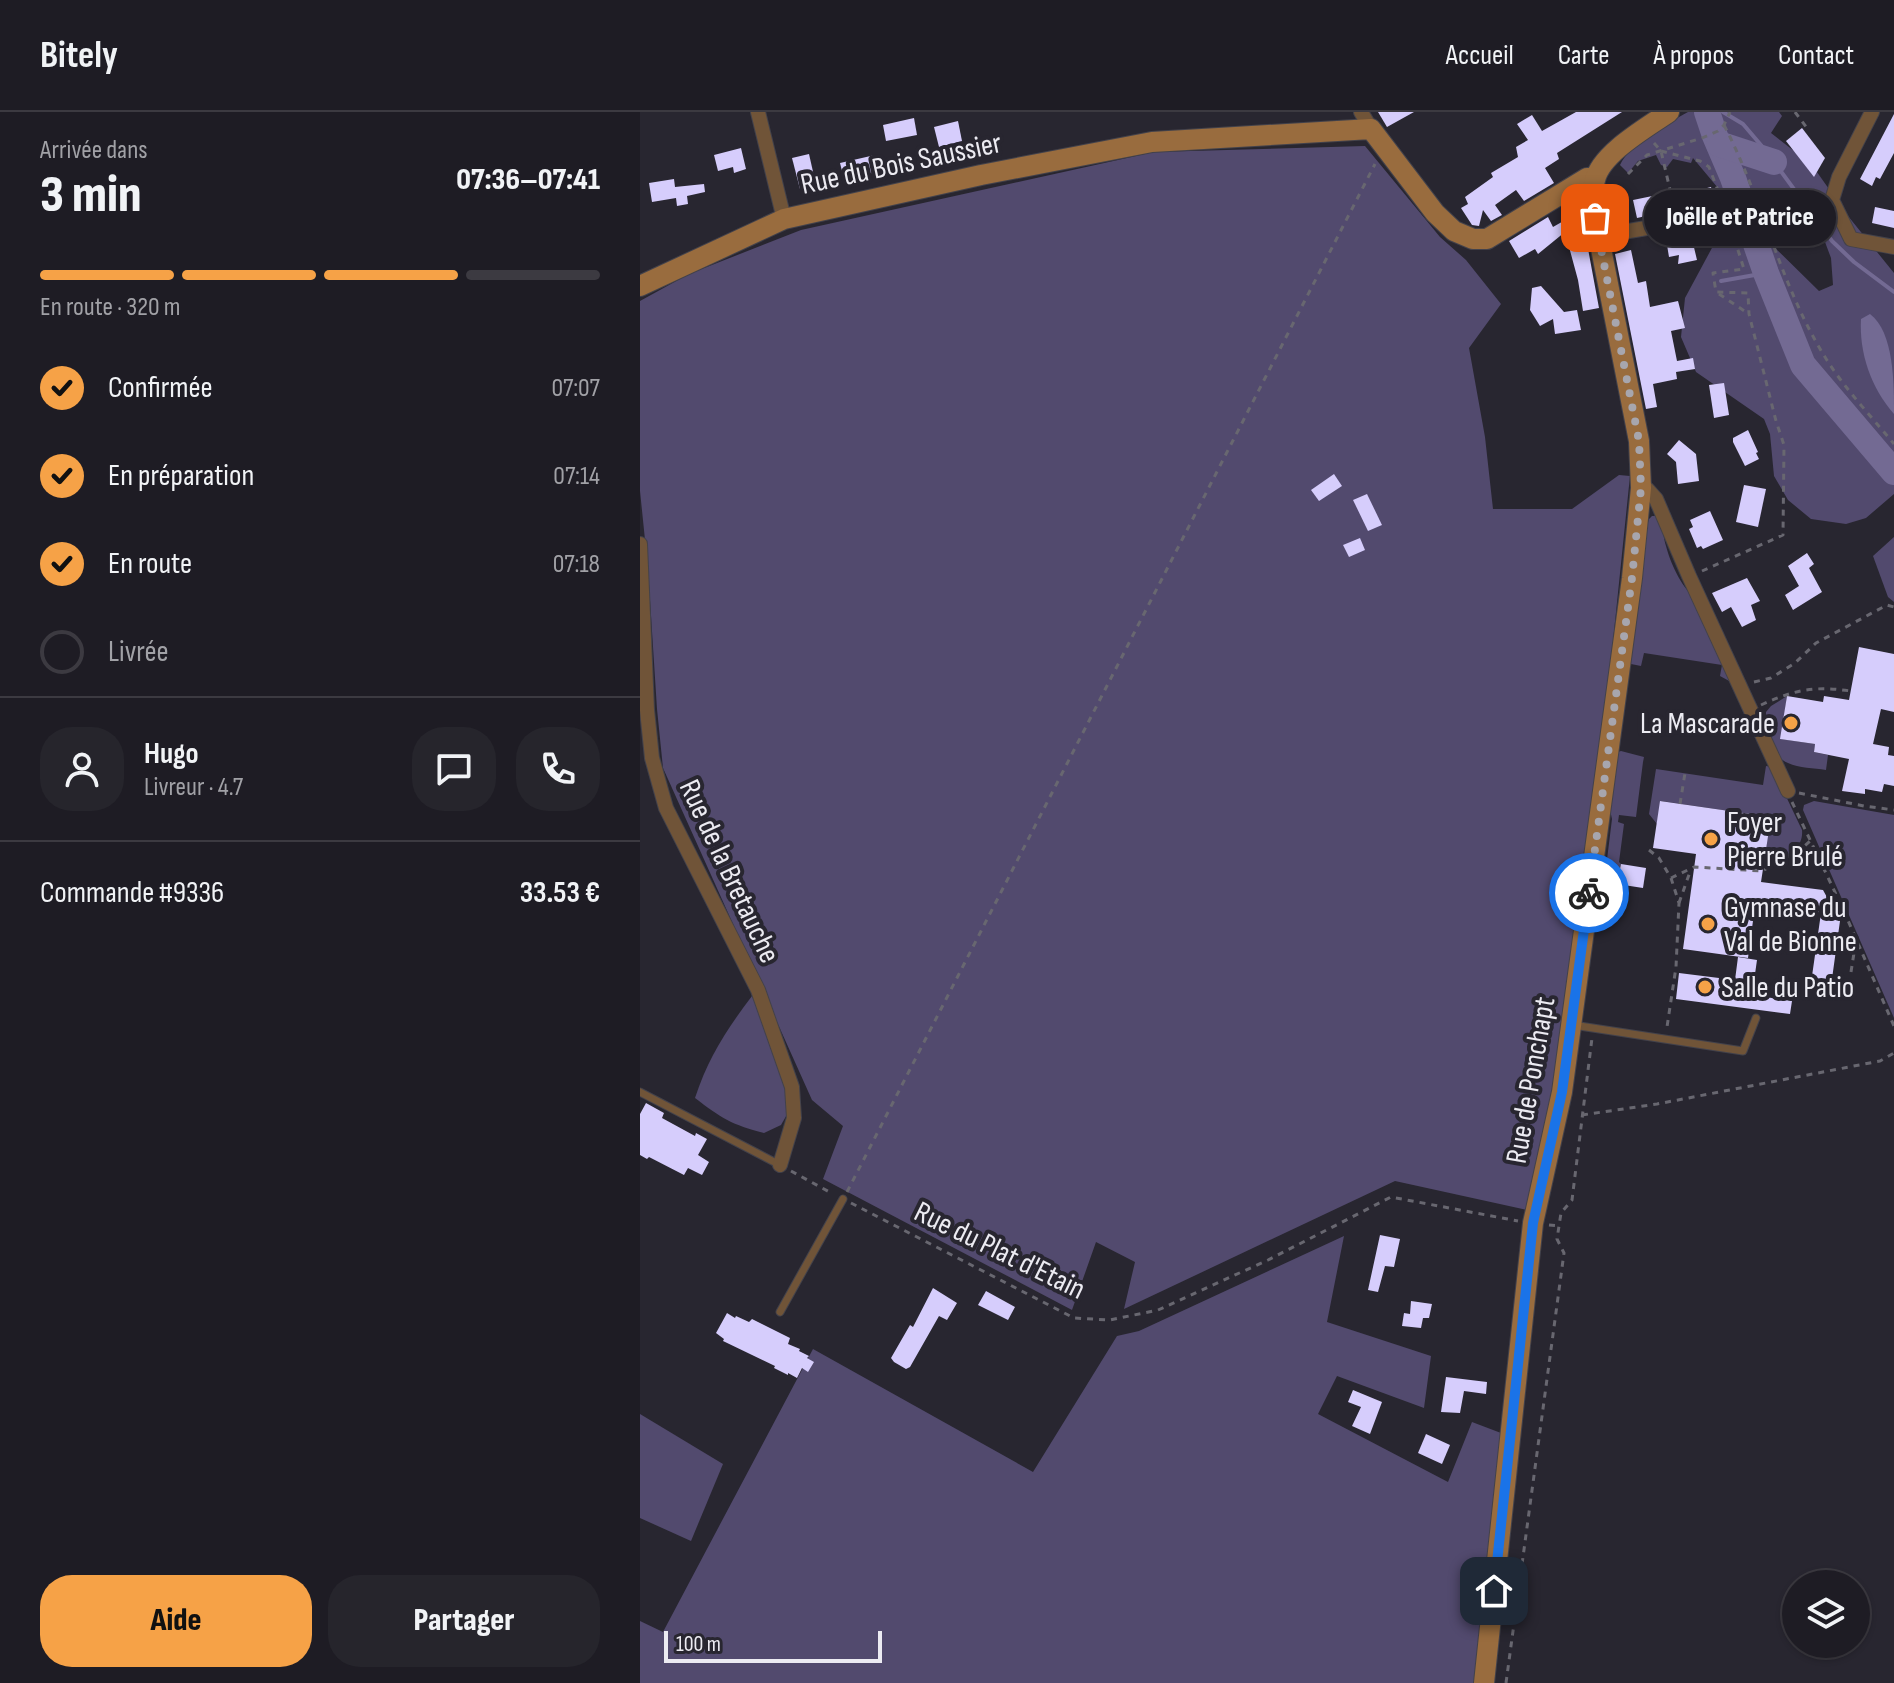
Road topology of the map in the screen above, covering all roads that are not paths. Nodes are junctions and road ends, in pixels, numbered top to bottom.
1 (758, 112) edge
2 (1669, 112) edge
3 (1872, 112) edge
4 (1372, 129) edge
5 (1595, 178) junction
6 (1727, 214) road end
7 (784, 219) junction
8 (1599, 237) junction
9 (1894, 247) edge
10 (640, 286) edge
11 (1641, 488) junction
12 (640, 544) edge
13 (1788, 791) road end
14 (1756, 1018) dead end
15 (1571, 1025) junction
16 (640, 1092) edge
17 (780, 1165) joint
18 (843, 1199) road end
19 (780, 1312) dead end
20 (1484, 1683) edge

1 - 7 street
2 - 5 street
3 - 9 street
4 - 5 street
4 - 7 street, Rue du Bois Saussier
5 - 8 street, Rue de Ponchapt
6 - 8 street
7 - 10 street, Rue du Bois Saussier
8 - 11 street, Rue de Ponchapt
11 - 13 street
11 - 15 street, Rue de Ponchapt
12 - 17 street, Rue de la Bretauche
14 - 15 lane
15 - 20 street, Rue de Ponchapt
16 - 17 lane
18 - 19 lane

